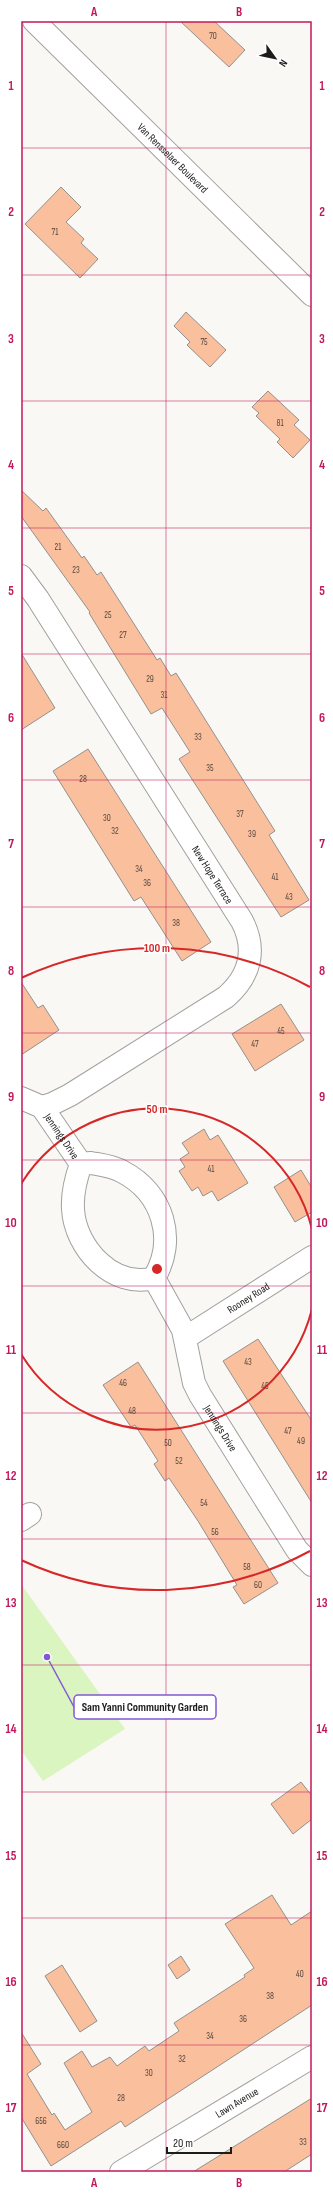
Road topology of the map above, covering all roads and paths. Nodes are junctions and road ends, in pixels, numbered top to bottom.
1 (34, 21) edge
2 (312, 295) edge
3 (21, 576) edge
4 (21, 1098) edge
5 (42, 1107) junction
6 (81, 1164) junction
7 (312, 1258) edge
8 (154, 1278) junction
9 (185, 1338) junction
10 (312, 1565) edge
11 (312, 2056) edge
12 (121, 2172) edge

1 - 2 street, Van Rensselaer Boulevard
3 - 5 street, New Hope Terrace
4 - 5 street, Jennings Drive
5 - 6 street, Jennings Drive
6 - 8 street, Jennings Drive
6 - 8 street, Jennings Drive
7 - 9 street, Rooney Road
8 - 9 street, Jennings Drive
9 - 10 street, Jennings Drive
11 - 12 street, Lawn Avenue

